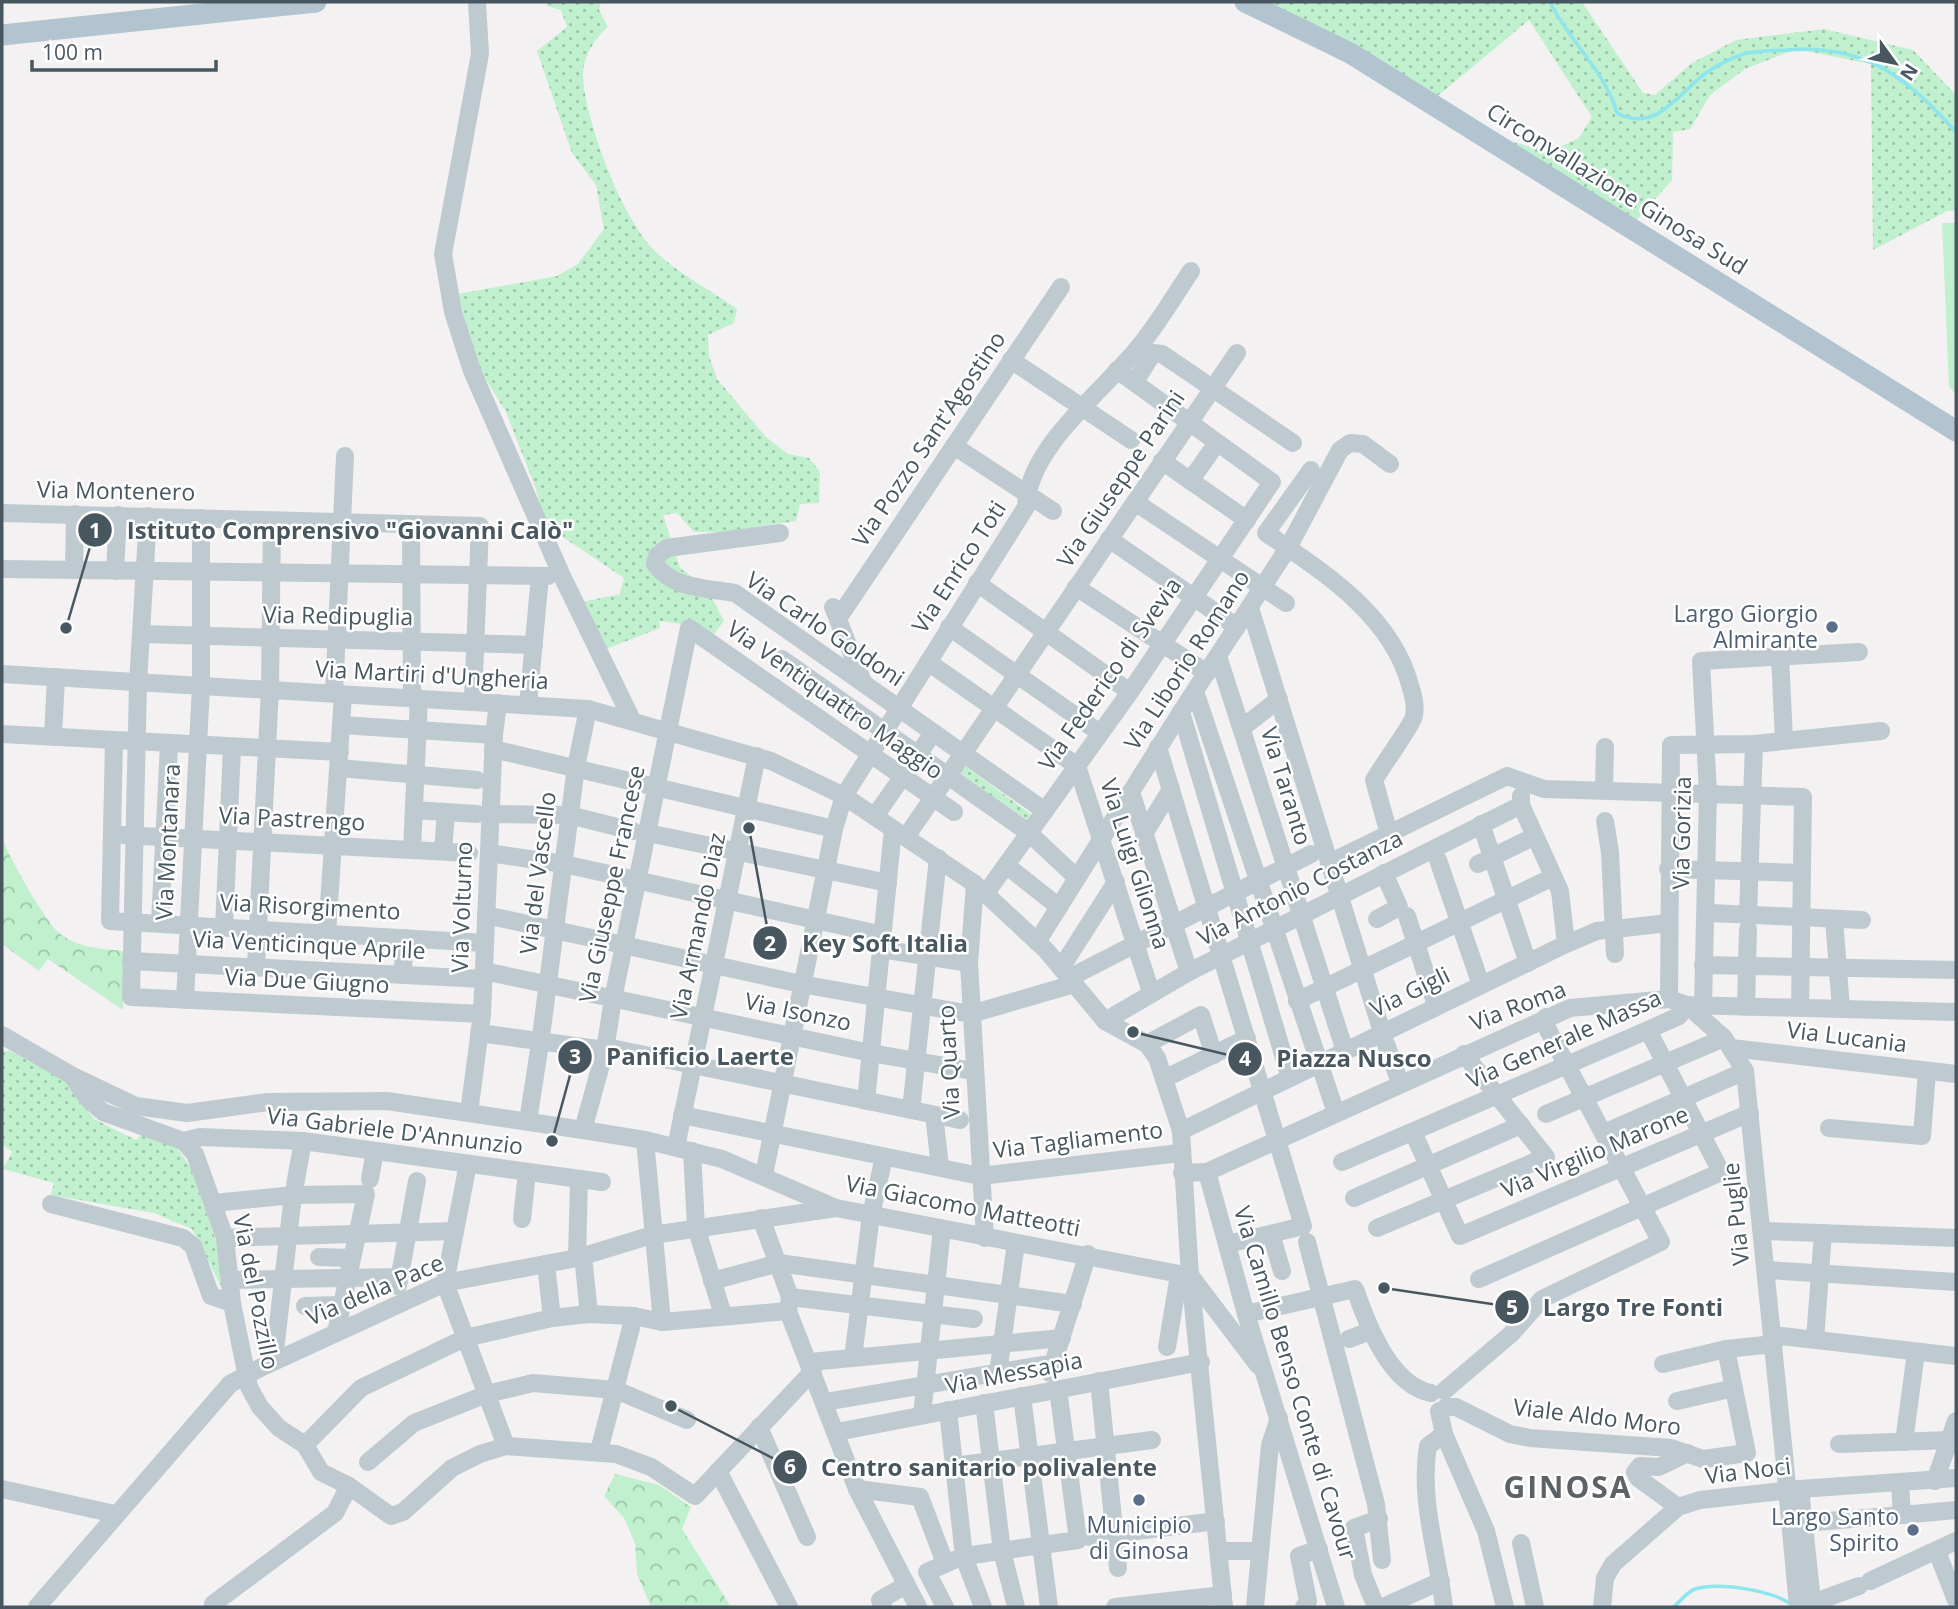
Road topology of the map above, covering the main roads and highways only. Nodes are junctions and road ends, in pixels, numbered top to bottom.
1 (316, 2) edge
2 (1245, 2) edge
3 (2, 35) edge
4 (1956, 431) edge

1 - 3 main road
2 - 4 main road, Circonvallazione Ginosa Sud

